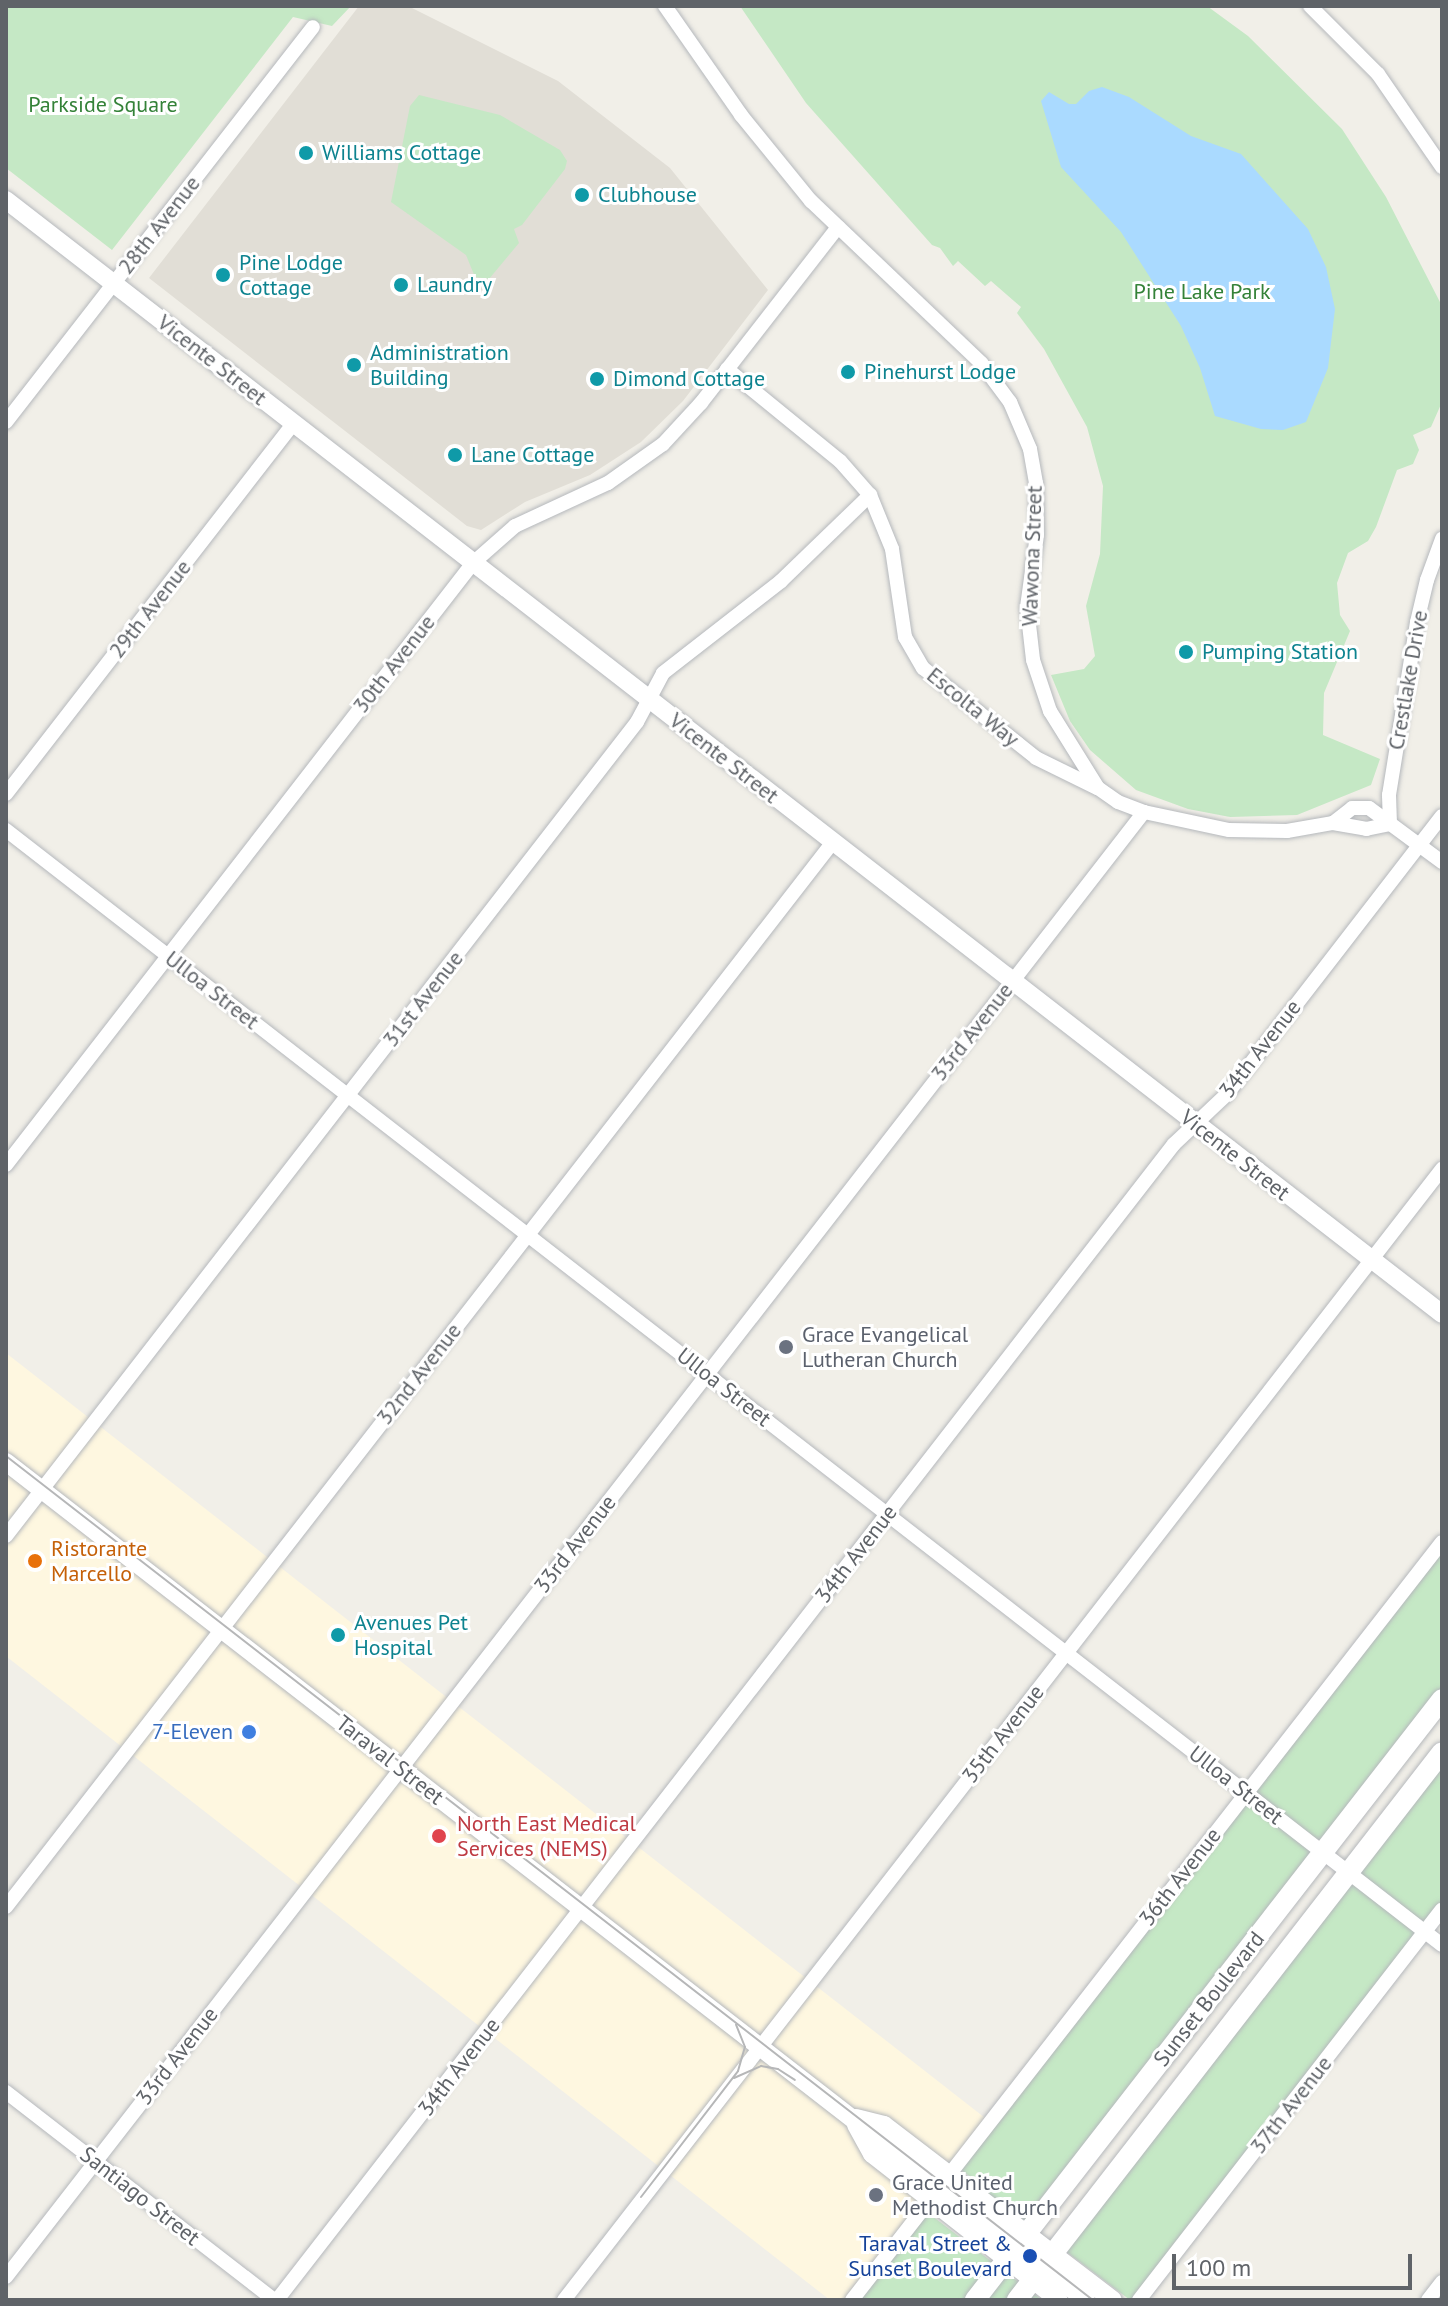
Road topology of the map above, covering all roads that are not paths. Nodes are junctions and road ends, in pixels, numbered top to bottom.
1 (665, 6) edge
2 (1310, 6) edge
3 (313, 27) dead end
4 (1442, 167) edge
5 (6, 200) edge
6 (838, 227) junction
7 (113, 284) junction
8 (727, 369) junction
9 (6, 422) edge
10 (293, 424) junction
11 (870, 495) junction
12 (1442, 539) edge
13 (473, 563) junction
14 (649, 700) junction
15 (1098, 788) junction
16 (6, 794) edge
17 (1144, 812) junction
18 (1442, 816) edge
19 (1333, 823) junction
20 (1390, 824) junction
21 (6, 830) edge
22 (833, 842) junction
23 (1420, 845) junction
24 (1442, 862) edge
25 (168, 956) junction
26 (1012, 981) junction
27 (348, 1095) junction
28 (1195, 1124) junction
29 (6, 1165) edge
30 (1442, 1169) edge
31 (527, 1235) junction
32 (1371, 1260) junction
33 (1442, 1314) edge
34 (707, 1374) junction
35 (6, 1462) edge
36 (42, 1489) junction
37 (887, 1514) junction
38 (6, 1536) edge
39 (1442, 1542) edge
40 (222, 1629) junction
41 (1066, 1653) junction
42 (1442, 1699) edge
43 (1442, 1752) edge
44 (401, 1768) junction
45 (1246, 1792) junction
46 (1323, 1852) junction
47 (1349, 1872) junction
48 (6, 1907) edge
49 (582, 1908) junction
50 (1442, 1910) edge
51 (1425, 1932) junction
52 (1442, 1945) edge
53 (760, 2047) junction
54 (6, 2092) edge
55 (850, 2116) junction
56 (96, 2162) junction
57 (949, 2175) junction
58 (930, 2200) junction
59 (1017, 2247) junction
60 (1043, 2267) junction
61 (6, 2277) edge
62 (1442, 2282) edge
63 (276, 2300) edge
64 (564, 2300) edge
65 (852, 2300) edge
66 (975, 2300) edge
67 (1017, 2300) edge
68 (1059, 2300) edge
69 (1086, 2300) edge
70 (1113, 2300) edge
71 (1139, 2300) edge
72 (1428, 2300) edge

1 - 6 street, Wawona Street
2 - 4 street
3 - 7 street, 28th Avenue
5 - 7 street, Vicente Street
6 - 8 street, 30th Avenue
6 - 15 street, Wawona Street
7 - 9 street, 28th Avenue
7 - 10 street, Vicente Street
8 - 11 street, Escolta Way
8 - 13 street, 30th Avenue
10 - 13 street, Vicente Street
10 - 16 street, 29th Avenue
11 - 14 street, 31st Avenue
11 - 15 street, Escolta Way
12 - 20 street, Crestlake Drive
13 - 14 street, Vicente Street
13 - 25 street, 30th Avenue
14 - 22 street, Vicente Street
14 - 27 street, 31st Avenue
15 - 17 street, Wawona Street
17 - 19 street, Wawona Street
17 - 26 street, 33rd Avenue
18 - 23 street, 34th Avenue
19 - 20 street, Wawona Street
19 - 20 street, Wawona Street
20 - 23 street, Wawona Street
21 - 25 street, Ulloa Street
22 - 26 street, Vicente Street
22 - 31 street, 32nd Avenue
23 - 24 street, Wawona Street
23 - 28 street, 34th Avenue
25 - 27 street, Ulloa Street
25 - 29 street, 30th Avenue
26 - 28 street, Vicente Street
26 - 34 street, 33rd Avenue
27 - 31 street, Ulloa Street
27 - 36 street, 31st Avenue
28 - 32 street, Vicente Street
28 - 37 street, 34th Avenue
30 - 32 street, 35th Avenue
31 - 34 street, Ulloa Street
31 - 40 street, 32nd Avenue
32 - 33 street, Vicente Street
32 - 41 street, 35th Avenue
34 - 37 street, Ulloa Street
34 - 44 street, 33rd Avenue
35 - 36 street, Taraval Street
36 - 38 street, 31st Avenue
36 - 40 street, Taraval Street
37 - 41 street, Ulloa Street
37 - 49 street, 34th Avenue
39 - 45 street, 36th Avenue
40 - 44 street, Taraval Street
40 - 48 street, 32nd Avenue
41 - 45 street, Ulloa Street
41 - 53 street, 35th Avenue
42 - 46 main road, Sunset Boulevard
43 - 47 main road, Sunset Boulevard
44 - 49 street, Taraval Street
44 - 56 street, 33rd Avenue
45 - 46 street, Ulloa Street
45 - 57 street, 36th Avenue
46 - 47 street, Ulloa Street
46 - 59 main road, Sunset Boulevard
47 - 51 street, Ulloa Street
47 - 60 main road, Sunset Boulevard
49 - 53 street, Taraval Street
49 - 63 street, 34th Avenue
50 - 51 street, 37th Avenue
51 - 52 street, Ulloa Street
51 - 71 street, 37th Avenue
53 - 55 street, Taraval Street
53 - 64 street, 35th Avenue
54 - 56 street, Santiago Street
55 - 57 street, Taraval Street
55 - 58 street, Taraval Street
55 - 59 street, Taraval Street
56 - 61 street, 33rd Avenue
56 - 63 street, Santiago Street
57 - 59 street, Taraval Street
58 - 59 street, Taraval Street
58 - 65 street
59 - 60 street, Taraval Street
59 - 60 street, Taraval Street
59 - 66 main road, Sunset Boulevard
60 - 67 main road, Sunset Boulevard
60 - 68 street, Taraval Street
60 - 69 street, Taraval Street
60 - 70 street, Taraval Street
62 - 72 street

